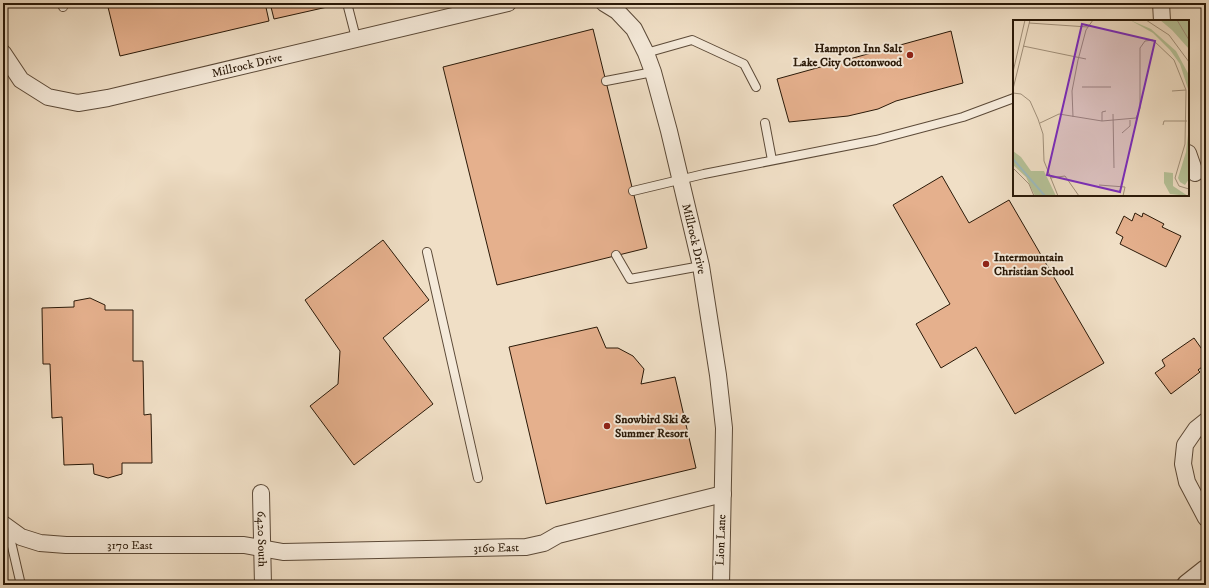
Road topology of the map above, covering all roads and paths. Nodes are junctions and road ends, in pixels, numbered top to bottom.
1 (347, 3) edge
2 (508, 3) edge
3 (604, 3) edge
4 (1161, 3) edge
5 (1162, 20) edge
6 (356, 38) junction
7 (3, 53) edge
8 (646, 53) junction
9 (653, 72) junction
10 (606, 82) dead end
11 (756, 87) dead end
12 (1013, 98) edge
13 (765, 123) dead end
14 (1189, 157) edge
15 (772, 160) junction
16 (1195, 173) dead end
17 (680, 179) junction
18 (633, 191) dead end
19 (427, 252) dead end
20 (616, 255) dead end
21 (701, 266) junction
22 (1206, 421) edge
23 (478, 478) dead end
24 (261, 493) dead end
25 (723, 494) junction
26 (1206, 518) edge
27 (6, 526) edge
28 (262, 549) junction
29 (1206, 570) edge
30 (21, 585) edge
31 (263, 585) edge
32 (721, 585) edge
33 (1187, 585) edge

1 - 6 lane
2 - 6 street, Millrock Drive
3 - 8 street, Millrock Drive
4 - 5 street
6 - 7 street, Millrock Drive
8 - 9 street, Millrock Drive
8 - 11 lane
9 - 10 lane
9 - 17 street, Millrock Drive
12 - 15 lane
13 - 15 lane
14 - 16 street
15 - 17 lane
17 - 18 lane
17 - 21 street, Millrock Drive
19 - 23 lane
20 - 21 lane
21 - 25 street, Millrock Drive
22 - 26 street
24 - 28 street, 6420 South
25 - 28 street, 3160 East
25 - 32 street, Lion Lane
27 - 28 street, 3170 East
27 - 30 lane
28 - 31 street, 6420 South
29 - 33 street

